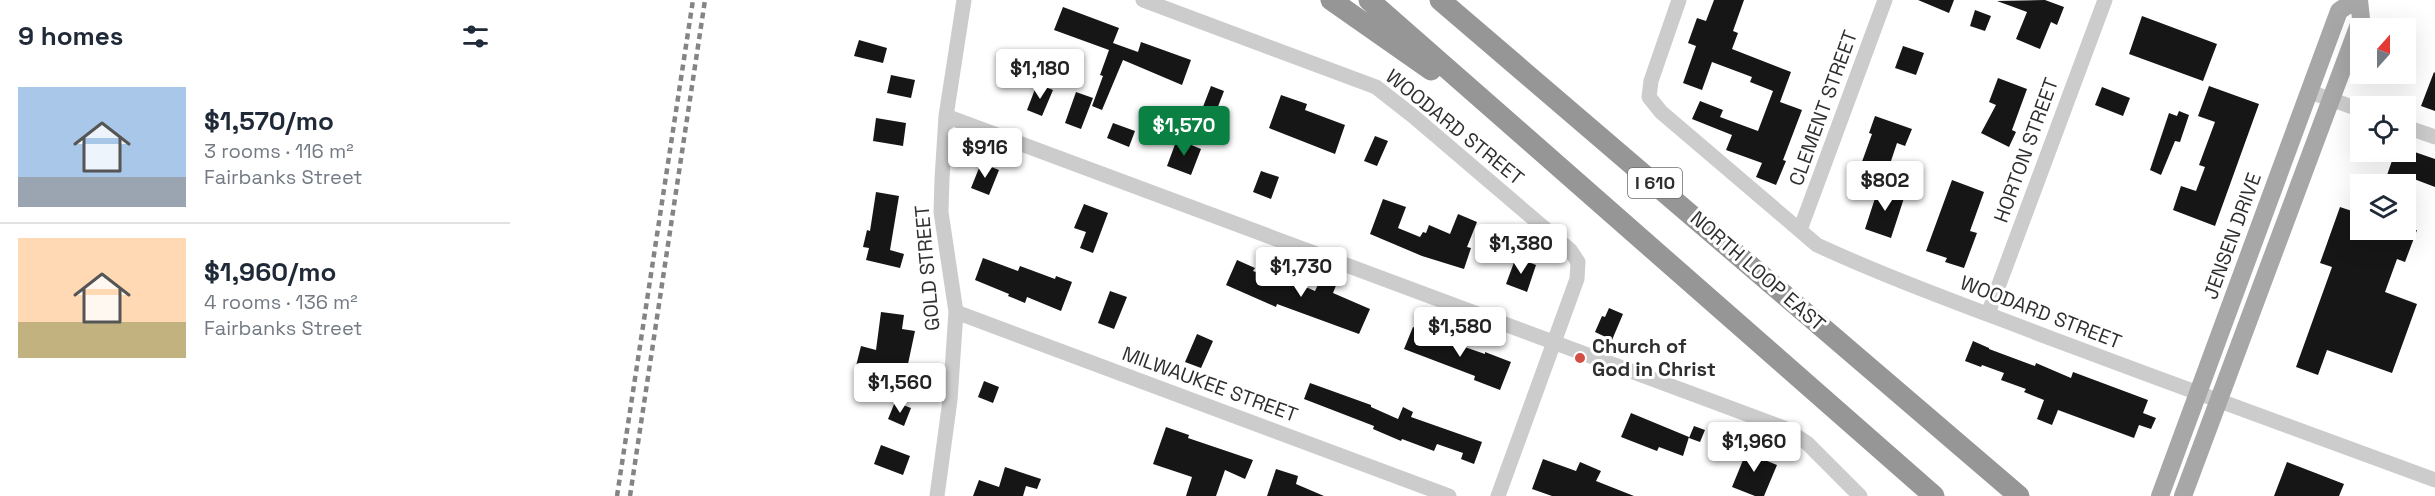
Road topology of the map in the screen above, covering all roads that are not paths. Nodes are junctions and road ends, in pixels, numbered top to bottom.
1 (964, 0) edge
2 (1143, 0) edge
3 (1331, 0) edge
4 (1369, 0) edge
5 (1440, 0) edge
6 (1680, 0) edge
7 (1885, 0) edge
8 (2105, 0) edge
9 (2357, 0) edge
10 (2310, 92) junction
11 (2331, 100) junction
12 (2350, 106) edge
13 (946, 116) junction
14 (2416, 130) edge
15 (1519, 131) junction
16 (2435, 137) edge
17 (1800, 230) junction
18 (956, 312) junction
19 (1988, 314) junction
20 (1554, 342) junction
21 (2197, 394) junction
22 (2218, 401) junction
23 (2435, 480) edge
24 (938, 496) edge
25 (1449, 496) edge
26 (1498, 496) edge
27 (1860, 496) edge
28 (1934, 496) edge
29 (2019, 496) edge
30 (2160, 496) edge
31 (2183, 496) edge

1 - 13 street, GOLD STREET
2 - 20 street, WOODARD STREET
3 - 15 highway
4 - 15 highway, I 610
5 - 29 highway, NORTH LOOP EAST / I 610
6 - 17 street, WOODARD STREET
7 - 17 street, CLEMENT STREET
8 - 19 street, HORTON STREET
9 - 10 main road, JENSEN DRIVE
9 - 11 main road, JENSEN DRIVE
10 - 11 street
10 - 21 main road, JENSEN DRIVE
11 - 12 street
11 - 22 main road, JENSEN DRIVE
13 - 18 street, GOLD STREET
13 - 20 street
14 - 16 street
15 - 28 highway, I 610
17 - 19 street, WOODARD STREET
18 - 24 street, GOLD STREET
18 - 25 street, MILWAUKEE STREET
19 - 21 street, WOODARD STREET
20 - 26 street
20 - 27 street
21 - 22 street, WOODARD STREET
21 - 30 main road, JENSEN DRIVE
22 - 23 street, WOODARD STREET
22 - 31 main road, JENSEN DRIVE

